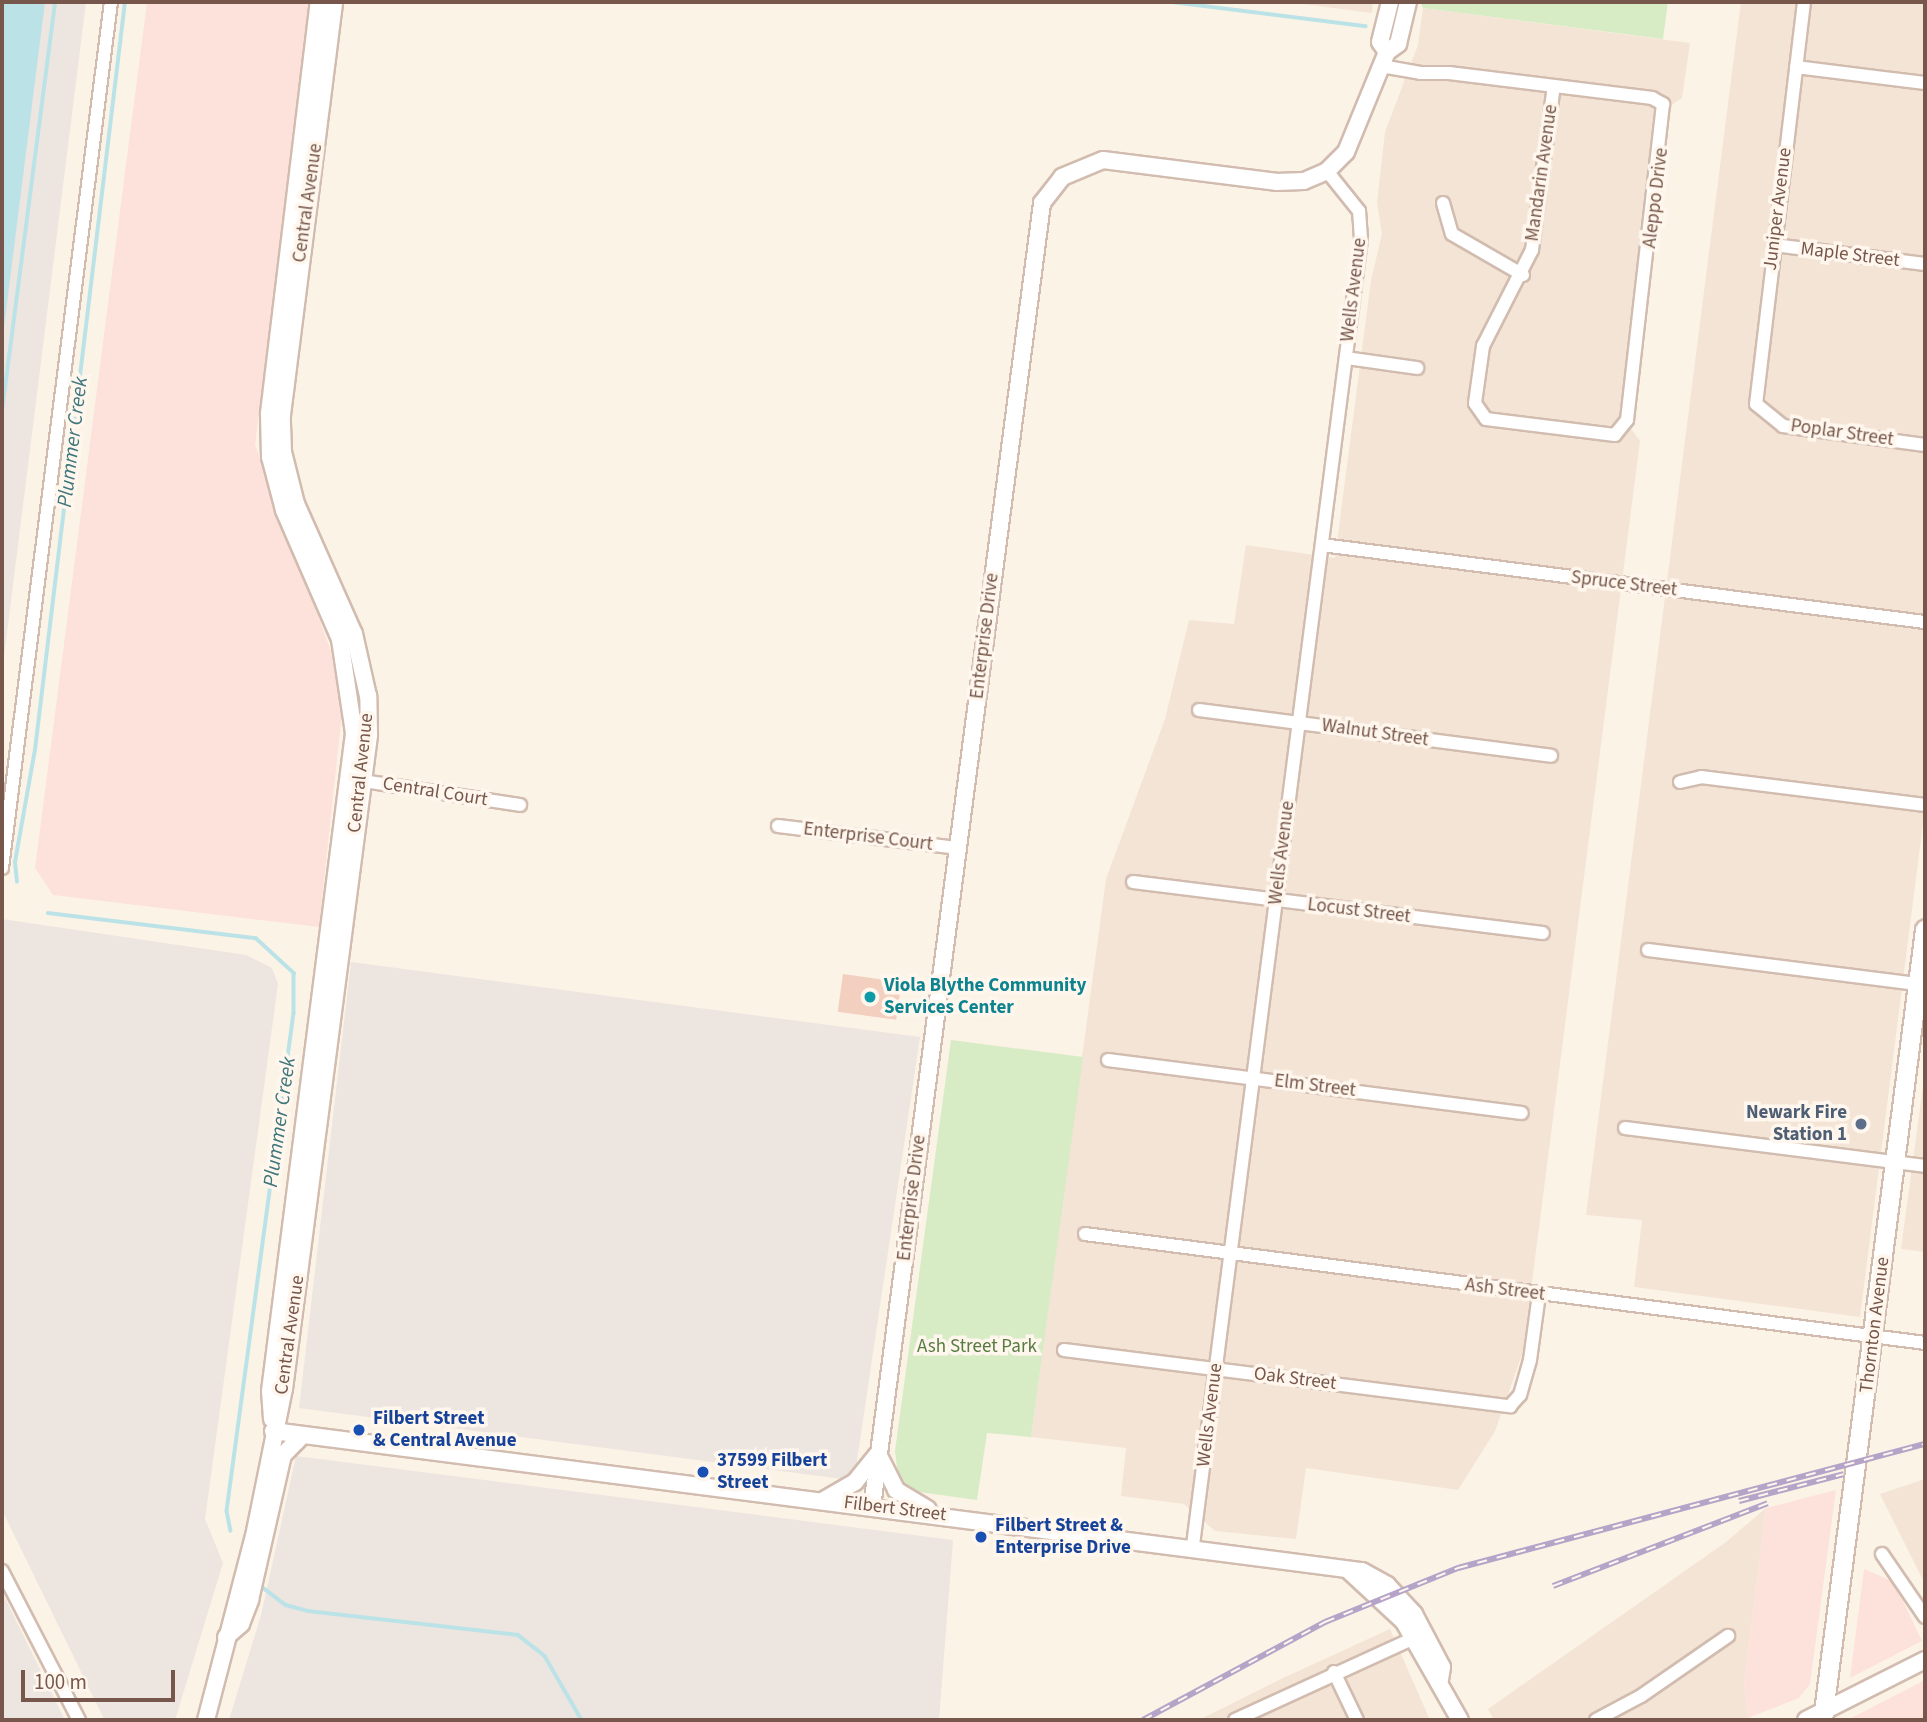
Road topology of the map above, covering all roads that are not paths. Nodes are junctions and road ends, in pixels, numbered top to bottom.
1 (111, 2) edge
2 (319, 2) edge
3 (334, 2) edge
4 (1390, 2) edge
5 (1408, 2) edge
6 (1804, 2) edge
7 (1384, 59) junction
8 (1796, 67) junction
9 (1925, 83) edge
10 (1554, 86) junction
11 (1327, 171) junction
12 (1443, 203) dead end
13 (1774, 245) junction
14 (1925, 264) edge
15 (1523, 275) junction
16 (1346, 358) junction
17 (1417, 368) dead end
18 (1480, 415) joint
19 (1762, 415) joint
20 (1925, 445) edge
21 (1322, 545) junction
22 (1925, 622) edge
23 (1199, 710) dead end
24 (1299, 723) junction
25 (1551, 756) dead end
26 (356, 780) junction
27 (1680, 782) dead end
28 (520, 805) dead end
29 (1925, 805) edge
30 (778, 826) dead end
31 (957, 848) junction
32 (2, 868) edge
33 (1133, 882) dead end
34 (1276, 900) junction
35 (1925, 930) edge
36 (1544, 933) dead end
37 (1648, 950) dead end
38 (1922, 985) edge
39 (1108, 1060) dead end
40 (1254, 1078) junction
41 (1522, 1112) dead end
42 (1625, 1128) dead end
43 (1896, 1162) junction
44 (1925, 1166) edge
45 (1085, 1234) dead end
46 (1230, 1255) junction
47 (1539, 1294) junction
48 (1873, 1336) junction
49 (1925, 1343) edge
50 (1064, 1350) dead end
51 (1216, 1369) junction
52 (273, 1432) junction
53 (303, 1435) junction
54 (878, 1453) junction
55 (824, 1500) junction
56 (872, 1507) junction
57 (935, 1514) junction
58 (1194, 1545) junction
59 (1882, 1554) dead end
60 (2, 1571) edge
61 (1388, 1594) junction
62 (1925, 1617) edge
63 (1728, 1636) dead end
64 (226, 1637) junction
65 (1415, 1638) junction
66 (1925, 1660) edge
67 (1334, 1672) junction
68 (1440, 1680) junction
69 (1823, 1716) edge
70 (79, 1720) edge
71 (206, 1720) edge
72 (1235, 1720) edge
73 (1357, 1720) edge
74 (1460, 1720) edge
75 (1596, 1720) edge
76 (1806, 1720) edge

1 - 32 street
2 - 26 street, Central Avenue
3 - 26 street, Central Avenue
4 - 7 street
5 - 7 street
6 - 8 street, Juniper Avenue
7 - 10 street, Aleppo Drive
7 - 11 street
8 - 9 street
8 - 13 street, Juniper Avenue
10 - 15 street, Mandarin Avenue
10 - 18 street, Aleppo Drive
11 - 16 street, Wells Avenue
11 - 31 street, Enterprise Drive
12 - 15 street
13 - 14 street, Maple Street
13 - 19 street, Juniper Avenue
15 - 18 street, Mandarin Avenue
16 - 17 street
16 - 21 street, Wells Avenue
19 - 20 street, Poplar Street
21 - 22 street, Spruce Street
21 - 24 street, Wells Avenue
23 - 24 street, Walnut Street
24 - 25 street, Walnut Street
24 - 34 street, Wells Avenue
26 - 28 street, Central Court
26 - 52 street, Central Avenue
27 - 29 street
30 - 31 street, Enterprise Court
31 - 54 street, Enterprise Drive
33 - 34 street, Locust Street
34 - 36 street, Locust Street
34 - 40 street, Wells Avenue
35 - 38 main road, Thornton Avenue
37 - 38 street
38 - 43 main road, Thornton Avenue
39 - 40 street, Elm Street
40 - 41 street, Elm Street
40 - 46 street, Wells Avenue
42 - 43 street
43 - 44 street
43 - 48 main road, Thornton Avenue
45 - 46 street, Ash Street
46 - 47 street, Ash Street
46 - 51 street, Wells Avenue
47 - 48 street, Ash Street
47 - 51 street, Oak Street
48 - 49 street, Ash Street
48 - 69 main road, Thornton Avenue
50 - 51 street, Oak Street
51 - 58 street, Wells Avenue
52 - 53 street, Filbert Street
52 - 64 street, Central Avenue
53 - 55 street, Filbert Street
53 - 64 street
54 - 55 street
54 - 56 street, Enterprise Drive
54 - 57 street
55 - 56 street, Filbert Street
56 - 57 street, Filbert Street
57 - 58 street, Filbert Street
58 - 61 street, Filbert Street
59 - 62 street
60 - 70 street
61 - 65 street
61 - 68 street
63 - 75 street
64 - 71 street, Central Avenue
65 - 67 street
65 - 68 street
66 - 69 street
67 - 72 street
67 - 73 street
68 - 74 street
69 - 76 street

